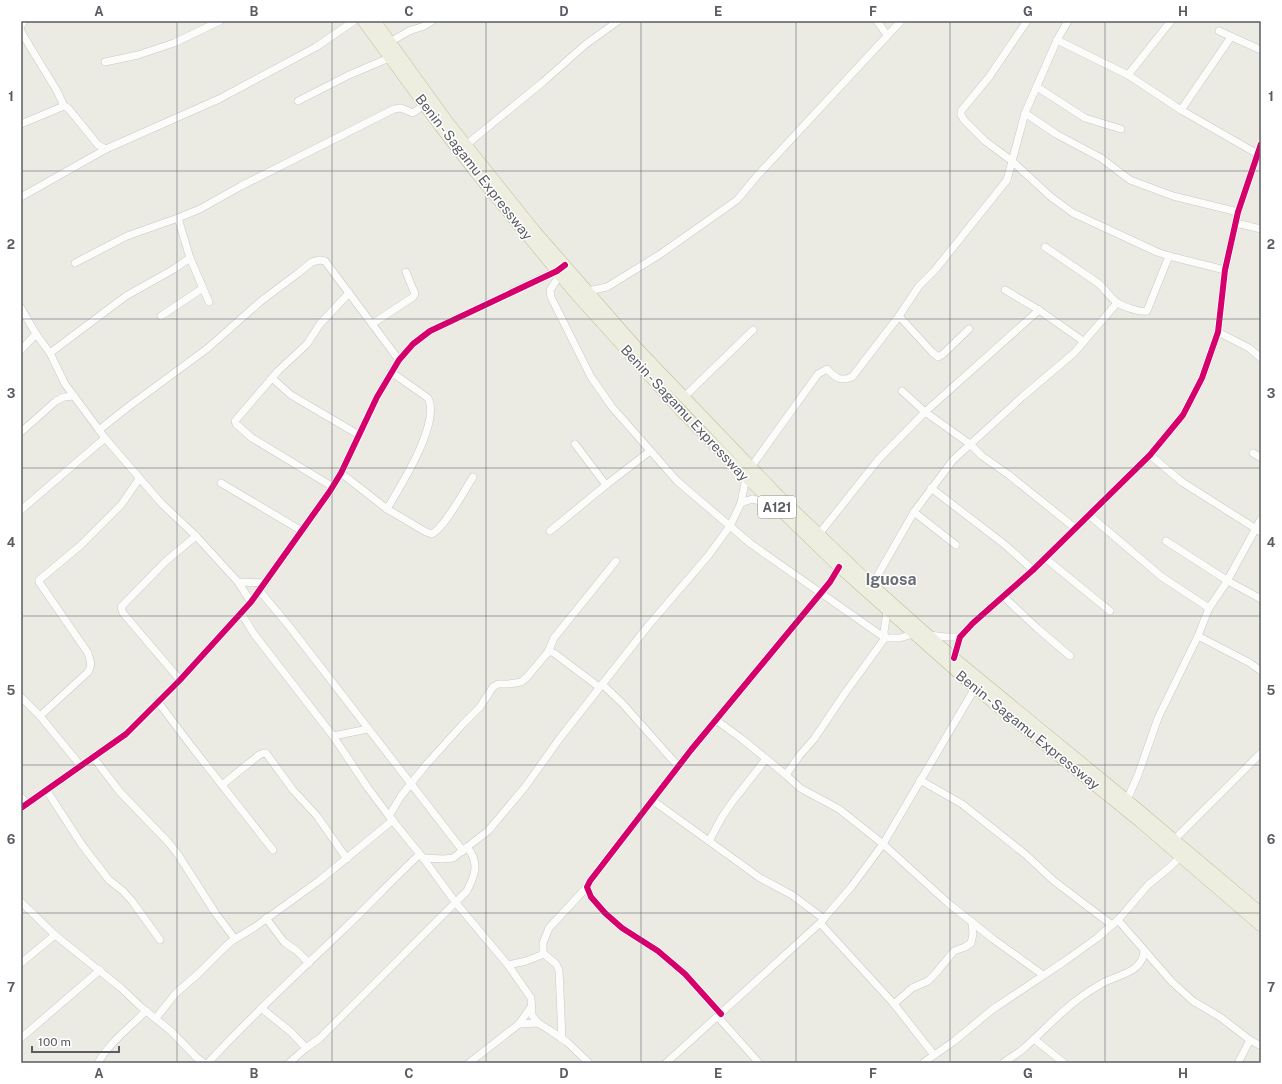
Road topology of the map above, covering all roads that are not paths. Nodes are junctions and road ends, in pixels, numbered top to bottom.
1 (24, 21) edge
2 (220, 21) edge
3 (354, 21) edge
4 (363, 21) edge
5 (375, 21) edge
6 (432, 21) edge
7 (618, 21) edge
8 (877, 21) edge
9 (901, 21) edge
10 (1026, 21) edge
11 (1068, 21) edge
12 (1171, 21) edge
13 (21, 26) edge
14 (21, 30) edge
15 (1219, 31) dead end
16 (887, 35) junction
17 (1231, 37) junction
18 (1057, 40) junction
19 (390, 42) junction
20 (1261, 50) edge
21 (389, 58) junction
22 (105, 62) dead end
23 (1128, 75) junction
24 (1037, 87) junction
25 (298, 102) dead end
26 (424, 105) junction
27 (64, 106) junction
28 (1181, 110) junction
29 (1025, 113) junction
30 (443, 123) junction
31 (21, 124) edge
32 (1121, 129) dead end
33 (1261, 144) edge
34 (466, 145) junction
35 (106, 149) junction
36 (1259, 155) edge
37 (1012, 161) junction
38 (21, 197) edge
39 (1238, 212) junction
40 (178, 218) junction
41 (1236, 223) junction
42 (1261, 229) edge
43 (1045, 247) dead end
44 (1170, 256) junction
45 (190, 258) junction
46 (75, 263) dead end
47 (561, 270) junction
48 (1225, 270) junction
49 (406, 272) dead end
50 (203, 288) junction
51 (1005, 290) dead end
52 (588, 291) junction
53 (349, 293) junction
54 (209, 302) dead end
55 (1117, 303) junction
56 (21, 308) edge
57 (1039, 310) junction
58 (161, 316) dead end
59 (899, 316) junction
60 (372, 324) junction
61 (969, 329) dead end
62 (753, 330) dead end
63 (1218, 332) junction
64 (36, 334) junction
65 (1083, 341) junction
66 (21, 350) edge
67 (50, 352) junction
68 (1261, 358) edge
69 (399, 360) junction
70 (391, 372) junction
71 (272, 378) junction
72 (902, 391) dead end
73 (74, 396) junction
74 (684, 397) junction
75 (926, 412) junction
76 (99, 430) junction
77 (21, 432) edge
78 (359, 435) junction
79 (105, 438) junction
80 (575, 444) dead end
81 (970, 444) junction
82 (650, 451) junction
83 (1253, 453) dead end
84 (1150, 455) junction
85 (1261, 458) edge
86 (751, 467) junction
87 (341, 473) junction
88 (473, 477) dead end
89 (746, 477) junction
90 (139, 479) junction
91 (221, 483) dead end
92 (606, 485) junction
93 (333, 487) junction
94 (932, 488) junction
95 (741, 503) junction
96 (774, 504) junction
97 (387, 509) junction
98 (21, 510) edge
99 (914, 512) junction
100 (1089, 515) junction
101 (1261, 519) edge
102 (730, 526) junction
103 (1075, 528) junction
104 (302, 531) junction
105 (550, 531) dead end
106 (1258, 531) edge
107 (819, 534) junction
108 (196, 536) junction
109 (1166, 541) dead end
110 (956, 545) dead end
111 (1045, 558) junction
112 (616, 561) dead end
113 (839, 567) junction
114 (1034, 570) junction
115 (1228, 581) junction
116 (238, 582) junction
117 (265, 582) junction
118 (872, 585) junction
119 (259, 590) junction
120 (821, 593) junction
121 (1003, 596) junction
122 (1261, 600) edge
123 (251, 602) junction
124 (1209, 608) junction
125 (887, 611) junction
126 (1110, 611) dead end
127 (241, 613) junction
128 (913, 634) junction
129 (928, 635) junction
130 (1198, 636) junction
131 (960, 637) junction
132 (885, 638) junction
133 (548, 652) junction
134 (1070, 656) dead end
135 (954, 658) junction
136 (1261, 671) edge
137 (180, 680) junction
138 (987, 685) junction
139 (600, 686) junction
140 (974, 688) junction
141 (21, 697) edge
142 (158, 702) junction
143 (40, 716) junction
144 (716, 720) junction
145 (368, 729) junction
146 (333, 736) junction
147 (1261, 754) edge
148 (93, 757) junction
149 (766, 759) junction
150 (80, 766) junction
151 (678, 766) junction
152 (786, 775) junction
153 (920, 780) junction
154 (411, 784) junction
155 (222, 785) junction
156 (47, 791) junction
157 (21, 797) edge
158 (652, 800) junction
159 (1127, 800) junction
160 (24, 806) edge
161 (391, 818) junction
162 (1174, 840) junction
163 (709, 841) junction
164 (883, 844) junction
165 (465, 849) junction
166 (273, 850) dead end
167 (422, 856) junction
168 (1180, 856) junction
169 (347, 858) junction
170 (587, 887) junction
171 (21, 902) edge
172 (456, 903) junction
173 (1261, 913) edge
174 (266, 918) junction
175 (1118, 920) junction
176 (822, 921) junction
177 (972, 922) junction
178 (1112, 925) junction
179 (1261, 926) edge
180 (55, 935) junction
181 (235, 939) junction
182 (160, 940) dead end
183 (1144, 951) junction
184 (544, 954) junction
185 (21, 962) edge
186 (309, 963) junction
187 (508, 965) junction
188 (100, 970) junction
189 (1043, 975) junction
190 (894, 1004) junction
191 (531, 1007) junction
192 (261, 1008) junction
193 (146, 1010) junction
194 (720, 1015) junction
195 (156, 1018) junction
196 (538, 1023) junction
197 (520, 1024) junction
198 (21, 1038) edge
199 (562, 1039) junction
200 (1034, 1039) junction
201 (1250, 1040) junction
202 (1261, 1046) edge
203 (306, 1048) junction
204 (934, 1055) junction
205 (98, 1063) edge
206 (204, 1063) edge
207 (208, 1063) edge
208 (289, 1063) edge
209 (469, 1063) edge
210 (589, 1063) edge
211 (666, 1063) edge
212 (759, 1063) edge
213 (923, 1063) edge
214 (1003, 1063) edge
215 (1064, 1063) edge
216 (1238, 1063) edge

1 - 13 street
2 - 22 street
3 - 35 street
4 - 21 highway, Benin - Sagamu Expressway / A121
5 - 19 highway, A121
6 - 19 street
7 - 34 street
8 - 16 street
9 - 16 street
10 - 37 street
11 - 18 street
12 - 23 street
14 - 27 street
15 - 17 street
16 - 52 street
17 - 20 street
17 - 28 street
18 - 23 street
18 - 24 street
19 - 30 highway, A121
21 - 25 street
21 - 26 highway, Benin - Sagamu Expressway / A121
23 - 28 street
24 - 29 street
24 - 32 street
26 - 30 highway, Benin - Sagamu Expressway / A121
26 - 40 street
27 - 31 street
27 - 35 street
28 - 36 street
29 - 37 street
29 - 39 street
30 - 34 highway, A121
30 - 47 highway, Benin - Sagamu Expressway / A121
33 - 36 street
34 - 47 highway, A121
35 - 38 street
36 - 39 street
37 - 44 street
37 - 59 street
39 - 41 street
40 - 45 street
40 - 46 street
41 - 42 street
41 - 48 street
43 - 55 street
44 - 48 street
44 - 55 street
45 - 50 street
45 - 67 street
47 - 52 highway, A121
47 - 69 street
47 - 82 street
47 - 89 highway, Benin - Sagamu Expressway / A121
48 - 63 street
49 - 60 street
50 - 54 street
50 - 58 street
51 - 57 street
52 - 74 highway, A121
53 - 60 street
53 - 71 street
53 - 76 street
55 - 65 street
56 - 64 street
57 - 65 street
57 - 75 street
59 - 61 street
59 - 86 street
60 - 69 street
62 - 74 street
63 - 68 street
63 - 84 street
64 - 66 street
64 - 67 street
65 - 81 street
67 - 73 street
69 - 70 street
70 - 78 street
70 - 97 street
71 - 78 street
71 - 93 street
72 - 75 street
73 - 76 street
73 - 77 street
74 - 86 highway, A121
75 - 81 street
75 - 107 street
76 - 79 street
78 - 87 street
79 - 90 street
79 - 98 street
80 - 92 street
81 - 94 street
81 - 103 street
82 - 92 street
82 - 102 street
83 - 85 street
84 - 100 street
84 - 106 street
86 - 107 highway, A121
87 - 93 street
87 - 97 street
88 - 97 street
89 - 95 street
89 - 96 highway, Benin - Sagamu Expressway / A121
90 - 108 street
90 - 143 street
91 - 104 street
92 - 105 street
93 - 104 street
94 - 99 street
94 - 114 street
95 - 96 street
95 - 102 street
96 - 113 highway, Benin - Sagamu Expressway / A121
99 - 110 street
99 - 118 street
100 - 103 street
100 - 124 street
101 - 106 street
102 - 120 street
102 - 139 street
103 - 111 street
104 - 117 street
106 - 115 street
107 - 118 highway, A121
108 - 116 street
108 - 137 street
109 - 115 street
111 - 114 street
111 - 126 street
112 - 133 street
113 - 120 street
113 - 125 highway, Benin - Sagamu Expressway / A121
114 - 121 street
115 - 122 street
115 - 124 street
116 - 117 street
116 - 123 street
117 - 119 street
118 - 129 highway, A121
119 - 123 street
119 - 145 street
120 - 132 street
120 - 144 street
121 - 131 street
121 - 134 street
123 - 127 street
124 - 130 street
125 - 128 highway, Benin - Sagamu Expressway / A121
125 - 132 street
127 - 137 street
127 - 146 street
128 - 132 street
128 - 140 highway, Benin - Sagamu Expressway / A121
129 - 131 street
129 - 135 highway, A121
130 - 136 street
130 - 159 street
131 - 135 street
132 - 152 street
133 - 139 street
133 - 154 street
135 - 138 highway, A121
137 - 142 street
138 - 140 street
138 - 159 highway, A121
139 - 151 street
139 - 165 street
140 - 153 street
140 - 168 highway, Benin - Sagamu Expressway / A121
141 - 143 street
142 - 148 street
142 - 155 street
143 - 150 street
144 - 149 street
144 - 151 street
145 - 146 street
145 - 154 street
146 - 161 street
147 - 162 street
148 - 150 street
148 - 181 street
149 - 152 street
149 - 163 street
150 - 156 street
151 - 158 street
152 - 164 street
153 - 164 street
153 - 178 street
154 - 161 street
154 - 165 street
155 - 166 street
155 - 169 street
156 - 160 street
156 - 182 street
157 - 160 street
158 - 163 street
158 - 170 street
159 - 162 highway, A121
161 - 167 street
161 - 169 street
162 - 173 highway, A121
163 - 176 street
164 - 176 street
164 - 177 street
165 - 167 street
165 - 172 street
167 - 172 street
167 - 186 street
168 - 175 street
168 - 179 highway, Benin - Sagamu Expressway / A121
169 - 174 street
170 - 184 street
170 - 194 street
171 - 180 street
172 - 187 street
172 - 203 street
174 - 181 street
174 - 186 street
175 - 178 street
175 - 183 street
176 - 190 street
176 - 194 street
177 - 189 street
177 - 190 street
178 - 189 street
180 - 185 street
180 - 188 street
181 - 195 street
183 - 200 street
183 - 201 street
184 - 187 street
184 - 199 street
186 - 192 street
187 - 191 street
188 - 193 street
188 - 198 street
189 - 204 street
190 - 204 street
191 - 196 street
191 - 197 street
192 - 203 street
192 - 207 street
193 - 195 street
193 - 205 street
194 - 211 street
194 - 212 street
195 - 206 street
196 - 197 street
196 - 199 street
197 - 209 street
199 - 210 street
200 - 214 street
200 - 215 street
201 - 202 street
201 - 216 street
203 - 208 street
204 - 213 street

